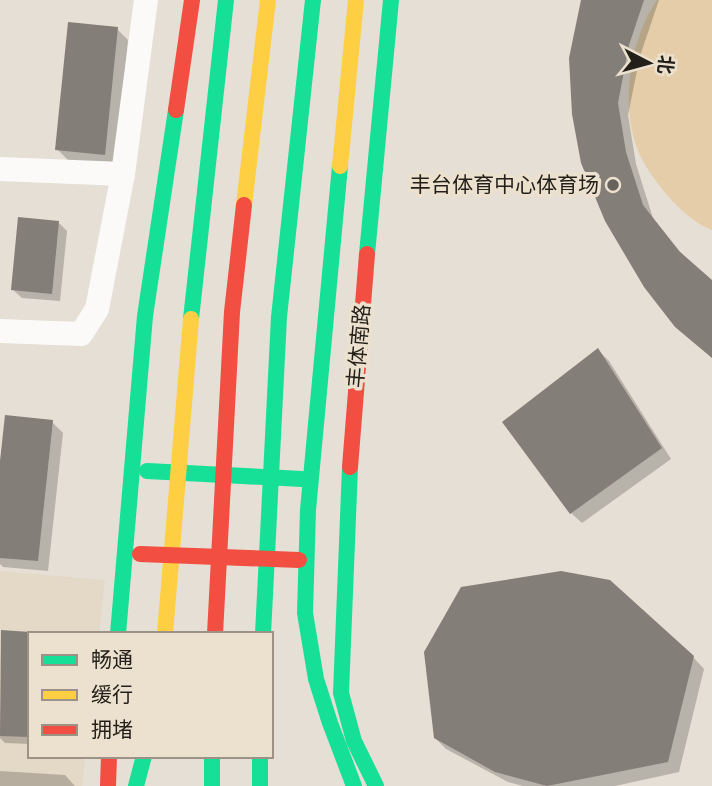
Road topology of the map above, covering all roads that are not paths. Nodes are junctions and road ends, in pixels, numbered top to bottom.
1 (146, 0) edge
2 (192, 0) edge
3 (226, 0) edge
4 (268, 0) edge
5 (313, 0) edge
6 (356, 0) edge
7 (391, 0) edge
8 (0, 169) edge
9 (123, 174) junction
10 (0, 331) edge
11 (132, 470) junction
12 (336, 481) junction
13 (125, 554) junction
14 (332, 561) junction
15 (118, 632) edge
16 (166, 632) edge
17 (215, 632) edge
18 (263, 632) edge
19 (341, 693) junction
20 (109, 758) edge
21 (143, 758) edge
22 (212, 758) edge
23 (260, 758) edge
24 (328, 773) dead end
25 (107, 786) edge
26 (136, 786) edge
27 (212, 786) edge
28 (260, 786) edge
29 (354, 786) edge
30 (376, 786) edge

1 - 9 street
2 - 11 main road
3 - 16 main road
4 - 17 main road
5 - 18 main road
6 - 29 main road
7 - 12 main road, 丰体南路
8 - 9 street
9 - 10 street
11 - 12 main road
11 - 13 main road
12 - 14 main road, 丰体南路
13 - 14 main road
13 - 15 main road
14 - 19 main road, 丰体南路
19 - 24 main road
19 - 30 main road
20 - 25 main road
21 - 26 main road
22 - 27 main road
23 - 28 main road

